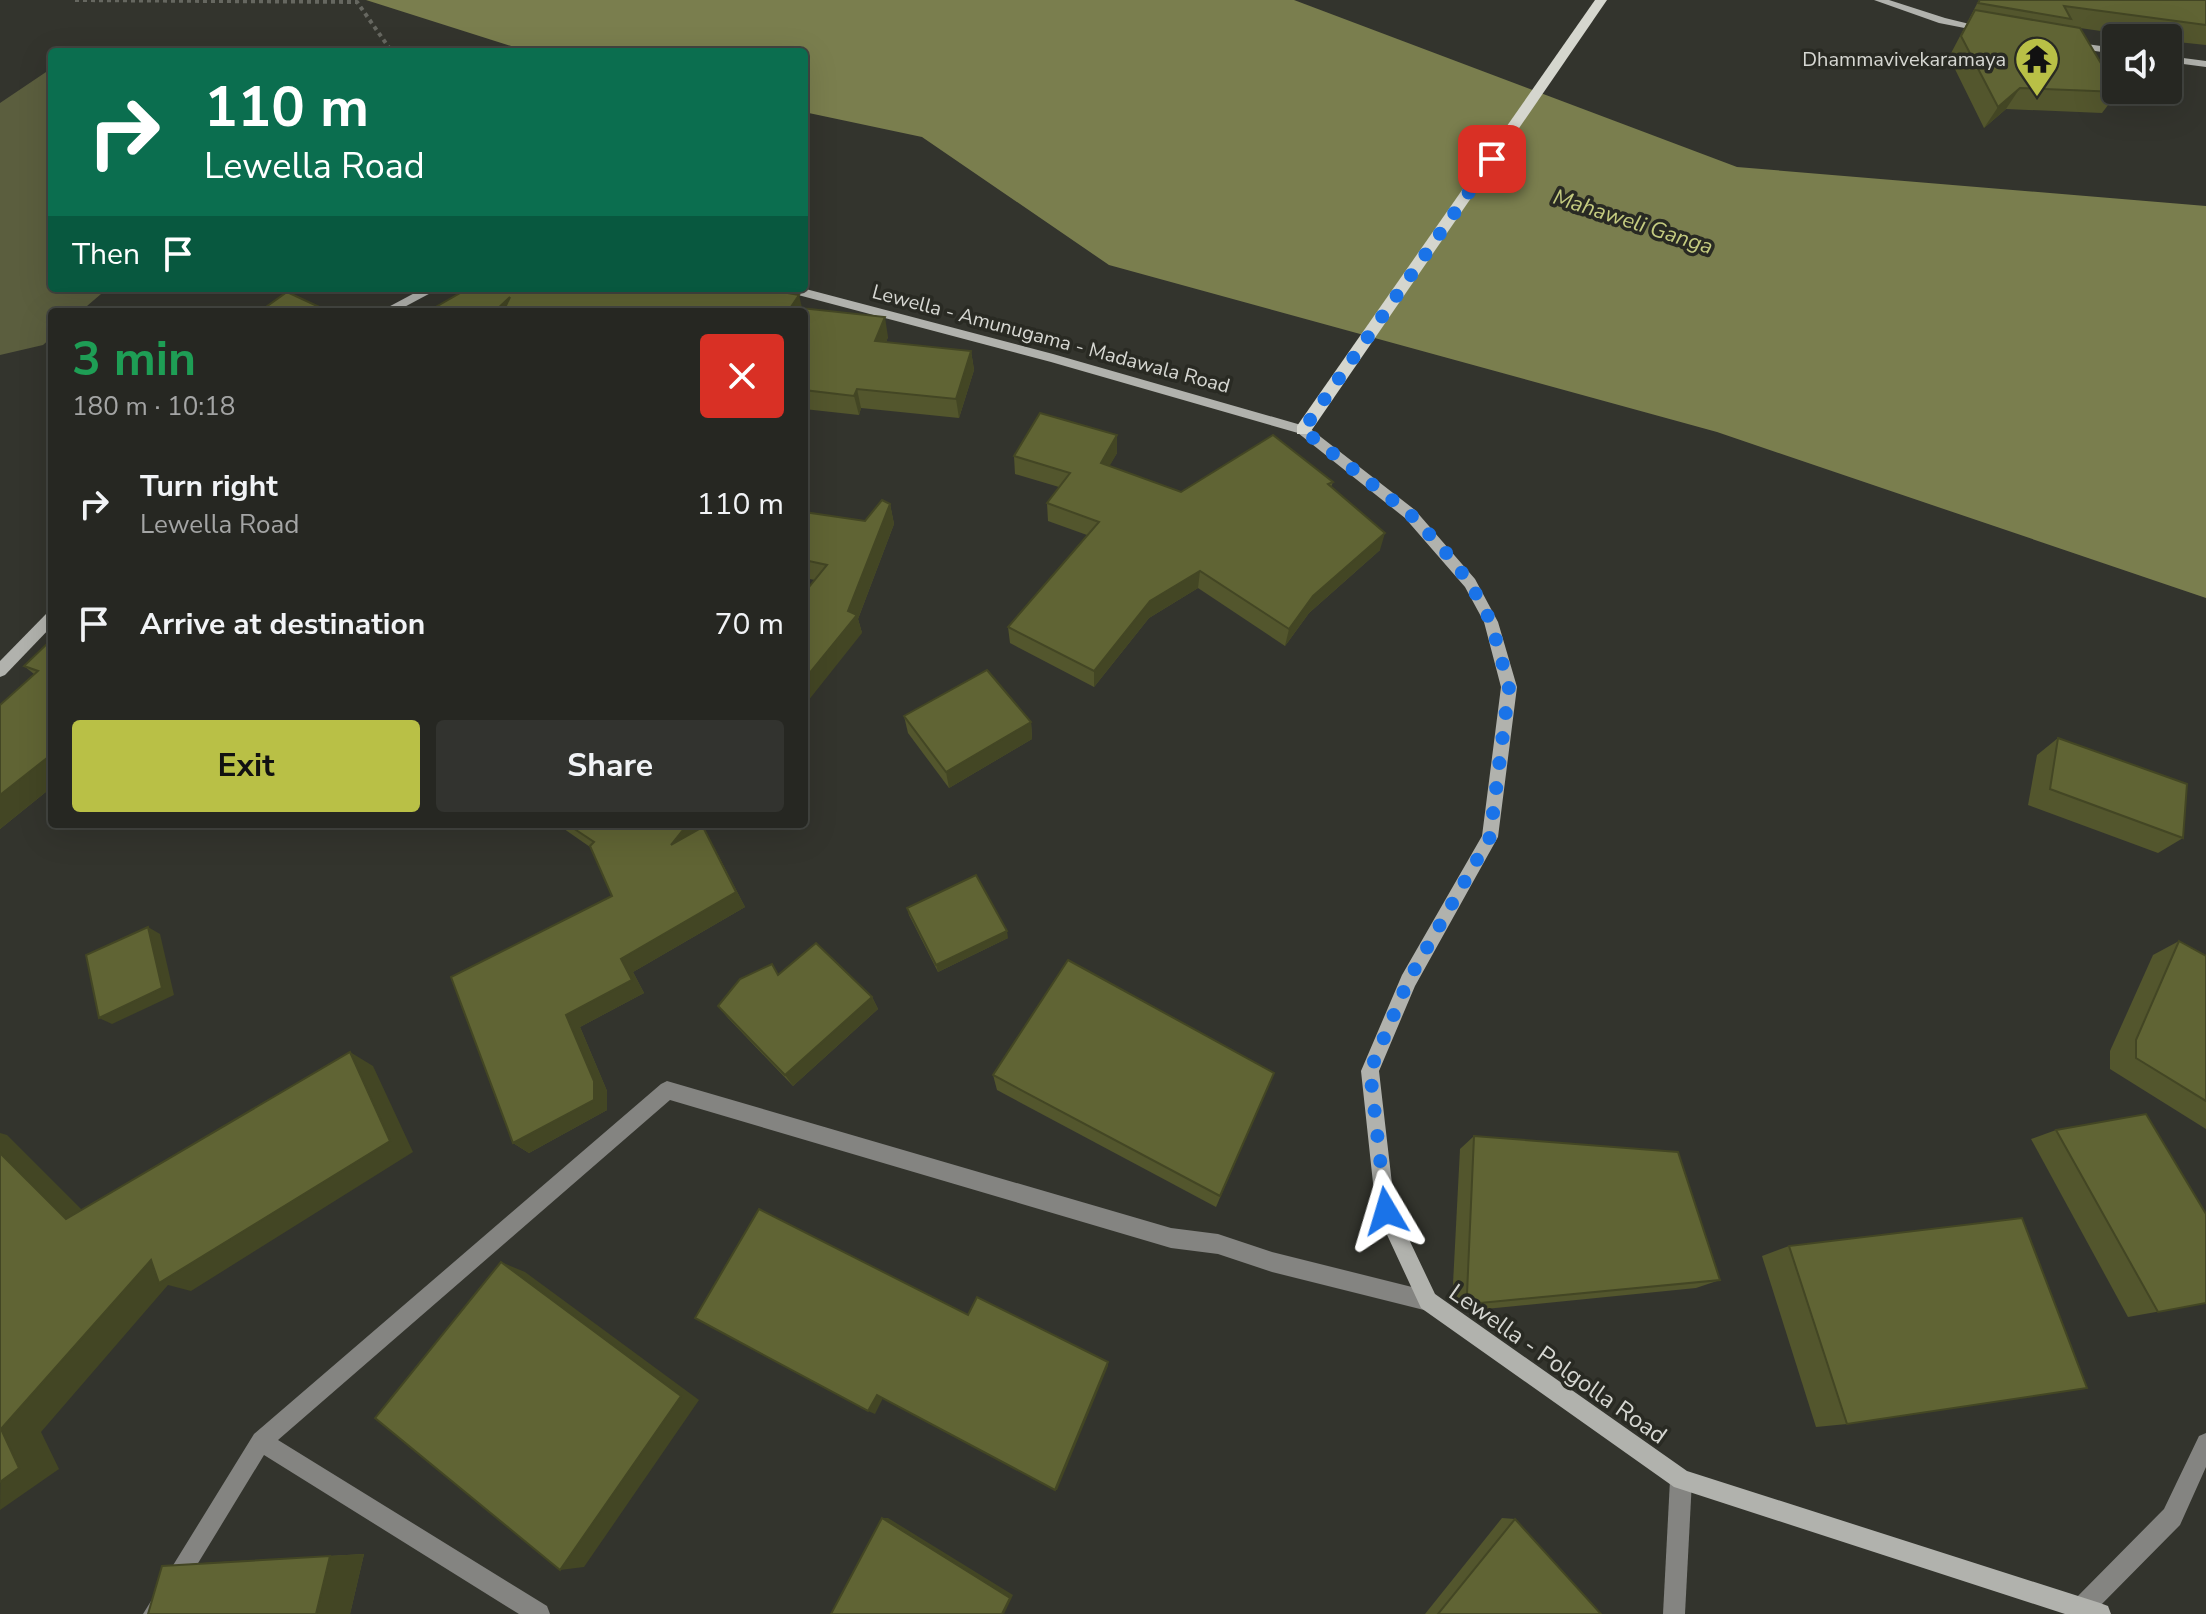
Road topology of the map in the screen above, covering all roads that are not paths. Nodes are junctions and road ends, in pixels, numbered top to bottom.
1 (1601, 0) edge
2 (1879, 0) edge
3 (1993, 30) edge
4 (2055, 43) edge
5 (2102, 49) edge
6 (2182, 61) edge
7 (2206, 64) edge
8 (426, 292) edge
9 (802, 292) edge
10 (393, 308) edge
11 (1303, 430) junction
12 (48, 621) edge
13 (0, 671) edge
14 (1428, 1301) junction
15 (261, 1441) junction
16 (2206, 1443) edge
17 (1681, 1480) junction
18 (2090, 1612) edge
19 (154, 1614) edge
20 (539, 1614) edge
21 (1674, 1614) edge

1 - 11 main road
2 - 3 street
4 - 5 street
6 - 7 street
8 - 10 street
9 - 11 street, Lewella - Amunugama - Madawala Road
11 - 14 street, Lewella - Polgolla Road
12 - 13 street
14 - 15 lane
14 - 17 street, Lewella - Polgolla Road
15 - 19 lane
15 - 20 lane
16 - 18 lane
17 - 18 street, Lewella - Polgolla Road
17 - 21 lane

